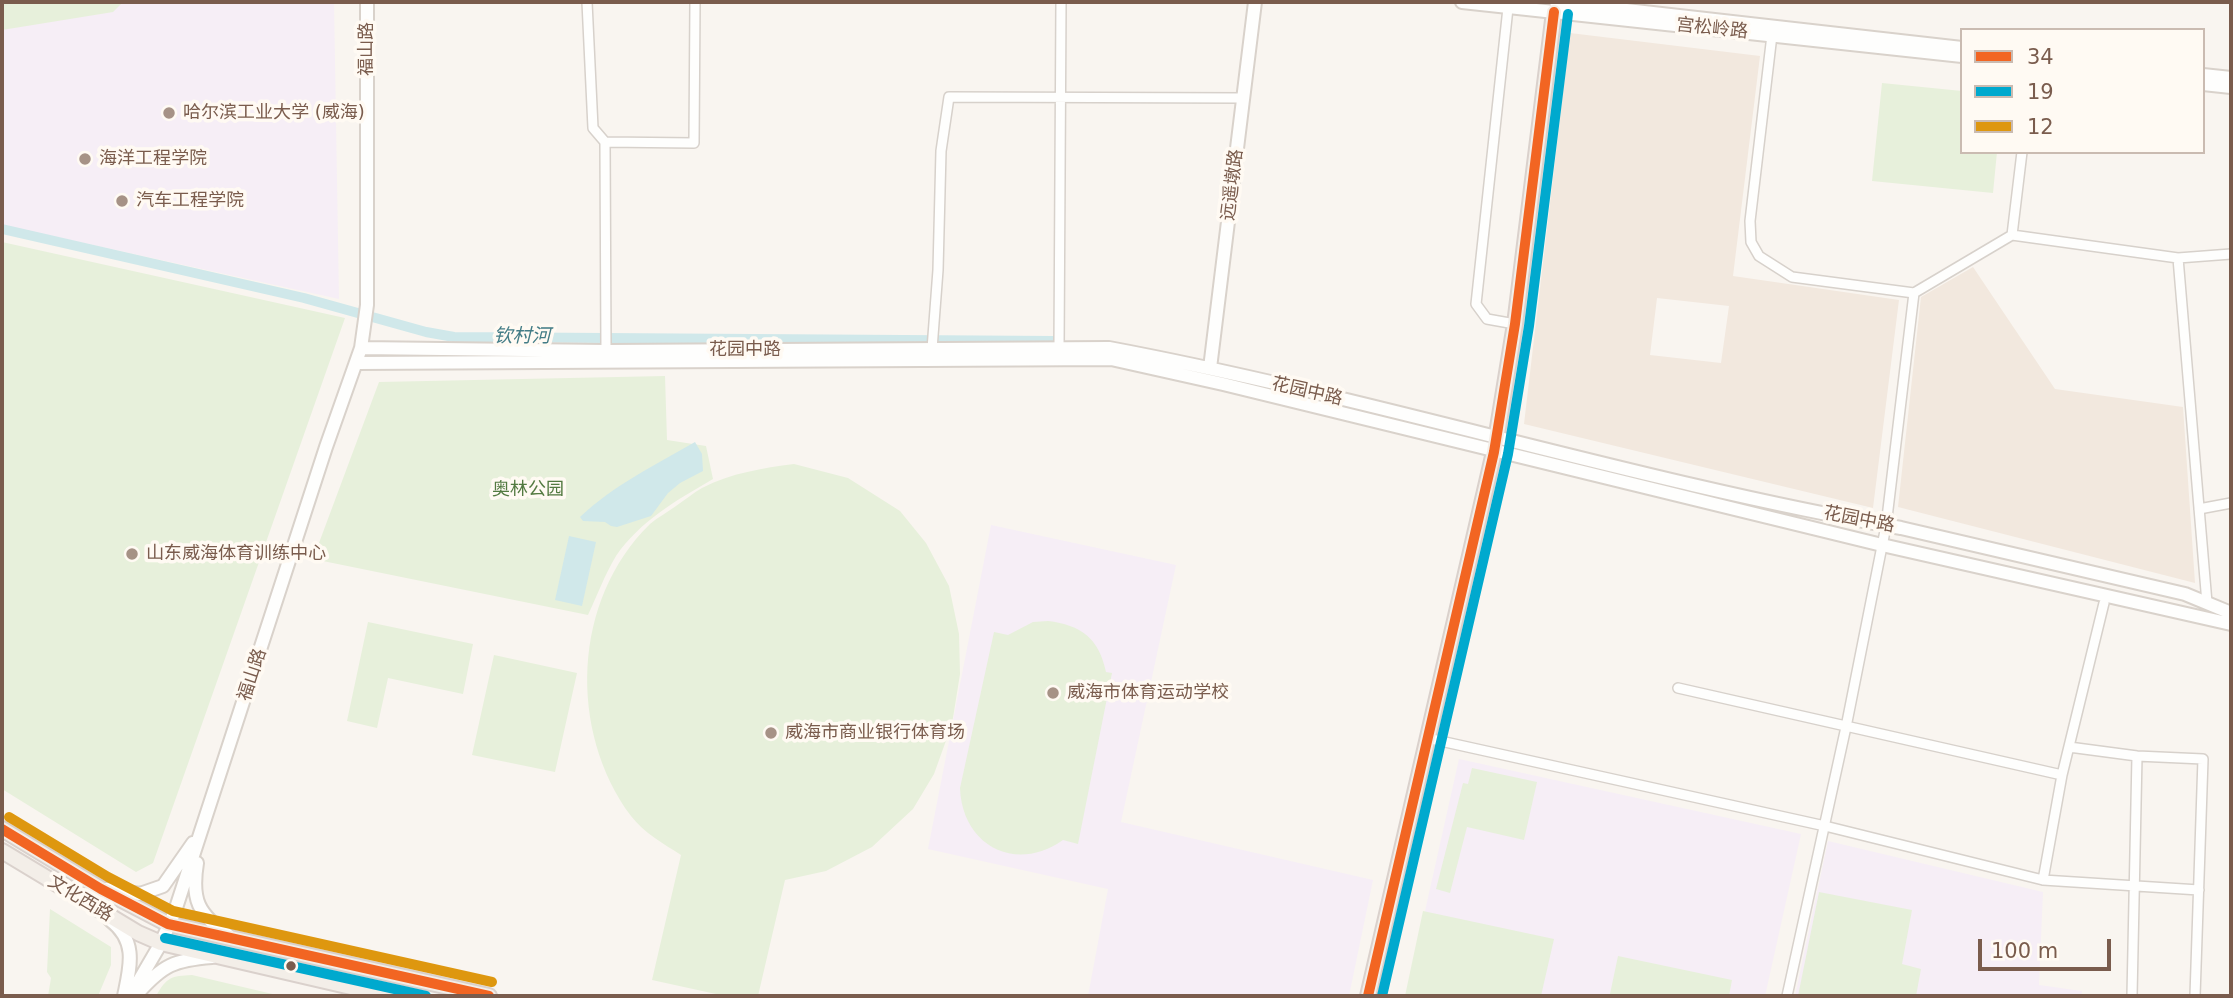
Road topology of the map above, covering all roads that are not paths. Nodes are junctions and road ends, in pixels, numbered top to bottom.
1 (367, 2) edge
2 (587, 2) edge
3 (695, 2) edge
4 (1061, 2) edge
5 (1255, 2) edge
6 (1462, 2) edge
7 (1555, 7) edge
8 (1508, 8) junction
9 (1772, 35) junction
10 (1960, 48) edge
11 (1960, 56) edge
12 (2205, 75) edge
13 (2231, 78) edge
14 (2205, 84) edge
15 (2231, 87) edge
16 (1244, 98) junction
17 (1062, 99) junction
18 (605, 142) junction
19 (2022, 154) edge
20 (2012, 235) junction
21 (2231, 254) edge
22 (2178, 258) junction
23 (1914, 293) junction
24 (1515, 324) junction
25 (932, 344) junction
26 (605, 347) junction
27 (361, 348) junction
28 (1059, 348) junction
29 (356, 363) junction
30 (1210, 368) junction
31 (1496, 436) junction
32 (1494, 452) junction
33 (2231, 503) edge
34 (2199, 509) junction
35 (1886, 526) junction
36 (1882, 545) junction
37 (2104, 603) dead end
38 (2207, 603) junction
39 (2231, 613) edge
40 (2231, 624) edge
41 (1678, 688) dead end
42 (1846, 727) junction
43 (1427, 738) junction
44 (2069, 747) junction
45 (2137, 756) junction
46 (2062, 775) junction
47 (1825, 826) junction
48 (203, 828) junction
49 (2, 829) edge
50 (2, 851) edge
51 (2043, 880) junction
52 (2133, 886) junction
53 (101, 889) junction
54 (2199, 890) junction
55 (93, 907) junction
56 (169, 925) junction
57 (230, 937) junction
58 (161, 943) junction
59 (216, 957) junction
60 (124, 996) edge
61 (133, 996) edge
62 (390, 996) edge
63 (489, 996) edge
64 (1368, 996) edge
65 (1787, 996) edge
66 (2132, 996) edge
67 (2195, 996) edge

1 - 27 main road, 福山路
2 - 18 street
3 - 18 street
4 - 17 street
5 - 16 main road, 远遥墩路
6 - 8 main road, 宫松岭路
7 - 8 main road, 宫松岭路
7 - 9 main road, 宫松岭路
7 - 10 main road
7 - 24 main road
8 - 24 street
9 - 11 main road, 宫松岭路
9 - 23 street
12 - 13 main road
14 - 15 main road
16 - 17 street
16 - 30 main road, 远遥墩路
17 - 25 street
17 - 28 street
18 - 26 street
19 - 20 street
20 - 22 street
20 - 23 street
21 - 22 street
22 - 34 street
23 - 35 street
24 - 31 main road
25 - 26 main road, 花园中路
25 - 28 main road, 花园中路
26 - 27 main road, 花园中路
27 - 29 main road, 福山路
28 - 30 main road, 花园中路
29 - 32 main road
29 - 48 main road, 福山路
30 - 31 main road, 花园中路
31 - 32 main road
31 - 35 main road, 花园中路
32 - 36 main road
32 - 43 main road
33 - 34 street
34 - 38 street
35 - 36 street
35 - 38 main road, 花园中路
36 - 40 main road
36 - 42 street
37 - 44 street
38 - 39 main road, 花园中路
41 - 42 street
42 - 46 street
42 - 47 street
43 - 47 street
43 - 64 main road
44 - 45 street
44 - 46 street
45 - 52 street
45 - 54 street
46 - 51 street
47 - 51 street
47 - 65 street
48 - 53 main road
48 - 56 main road, 福山路
48 - 57 main road
49 - 53 main road, 文化西路
50 - 55 main road, 文化西路
51 - 52 street
52 - 54 street
52 - 66 street
53 - 56 main road, 文化西路
54 - 67 street
55 - 58 main road, 文化西路
55 - 60 main road
56 - 57 main road, 文化西路
56 - 58 main road, 福山路
57 - 63 main road, 文化西路
58 - 59 main road, 文化西路
58 - 61 main road, 福山路
59 - 61 main road
59 - 62 main road, 文化西路

